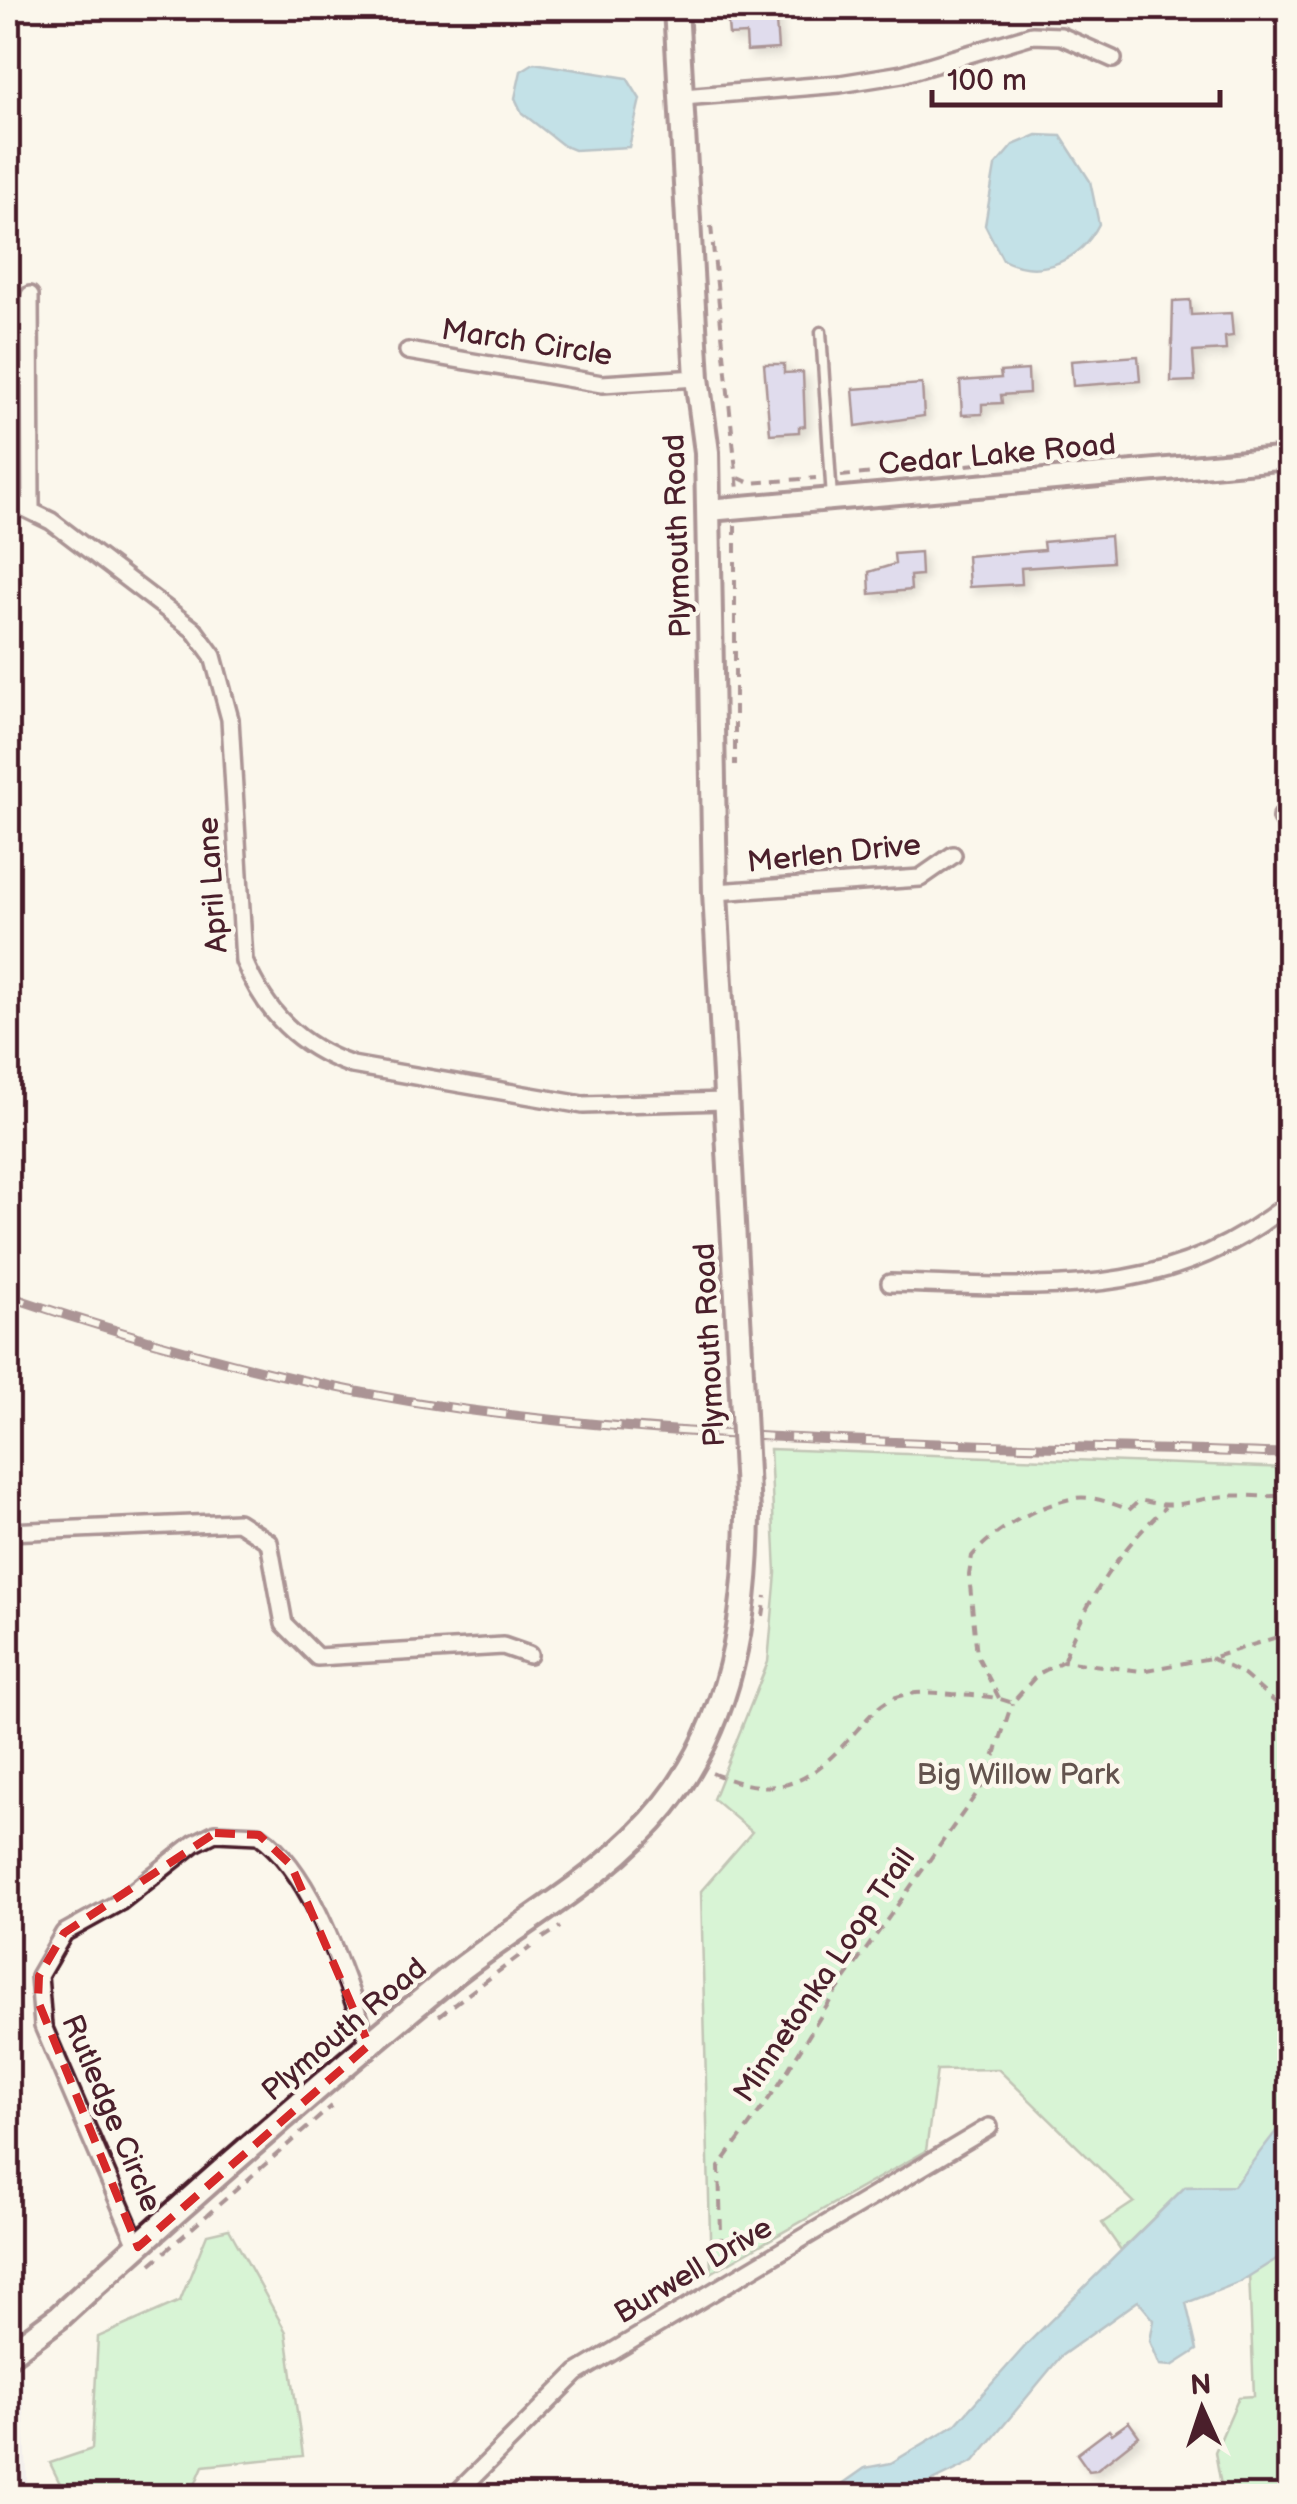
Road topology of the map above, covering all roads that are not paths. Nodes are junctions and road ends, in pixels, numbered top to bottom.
1 (676, 8) edge
2 (1113, 59) dead end
3 (683, 97) junction
4 (1290, 168) edge
5 (1290, 205) edge
6 (30, 295) dead end
7 (821, 332) dead end
8 (408, 351) dead end
9 (697, 378) junction
10 (1290, 458) edge
11 (832, 499) junction
12 (8, 500) edge
13 (31, 509) junction
14 (709, 510) junction
15 (1290, 803) edge
16 (1281, 818) dead end
17 (954, 855) dead end
18 (715, 892) junction
19 (724, 1100) junction
20 (1290, 1202) edge
21 (890, 1283) dead end
22 (8, 1532) edge
23 (530, 1655) dead end
24 (368, 2045) junction
25 (989, 2128) dead end
26 (138, 2247) junction
27 (8, 2355) edge
28 (454, 2496) edge

1 - 3 main road, Plymouth Road
2 - 3 street
3 - 9 main road, Plymouth Road
4 - 5 street
6 - 13 street
7 - 11 lane
8 - 9 street, March Circle
9 - 14 main road, Plymouth Road
10 - 11 street, Cedar Lake Road
11 - 14 street, Cedar Lake Road
12 - 13 street, April Lane
13 - 19 street, April Lane
14 - 18 main road, Plymouth Road
15 - 16 street
17 - 18 street, Merlen Drive
18 - 19 main road, Plymouth Road
19 - 24 main road, Plymouth Road, bridge
20 - 21 street
22 - 23 street
24 - 26 main road, Plymouth Road
24 - 26 street, Rutledge Circle
25 - 28 street, Burwell Drive
26 - 27 main road, Plymouth Road

